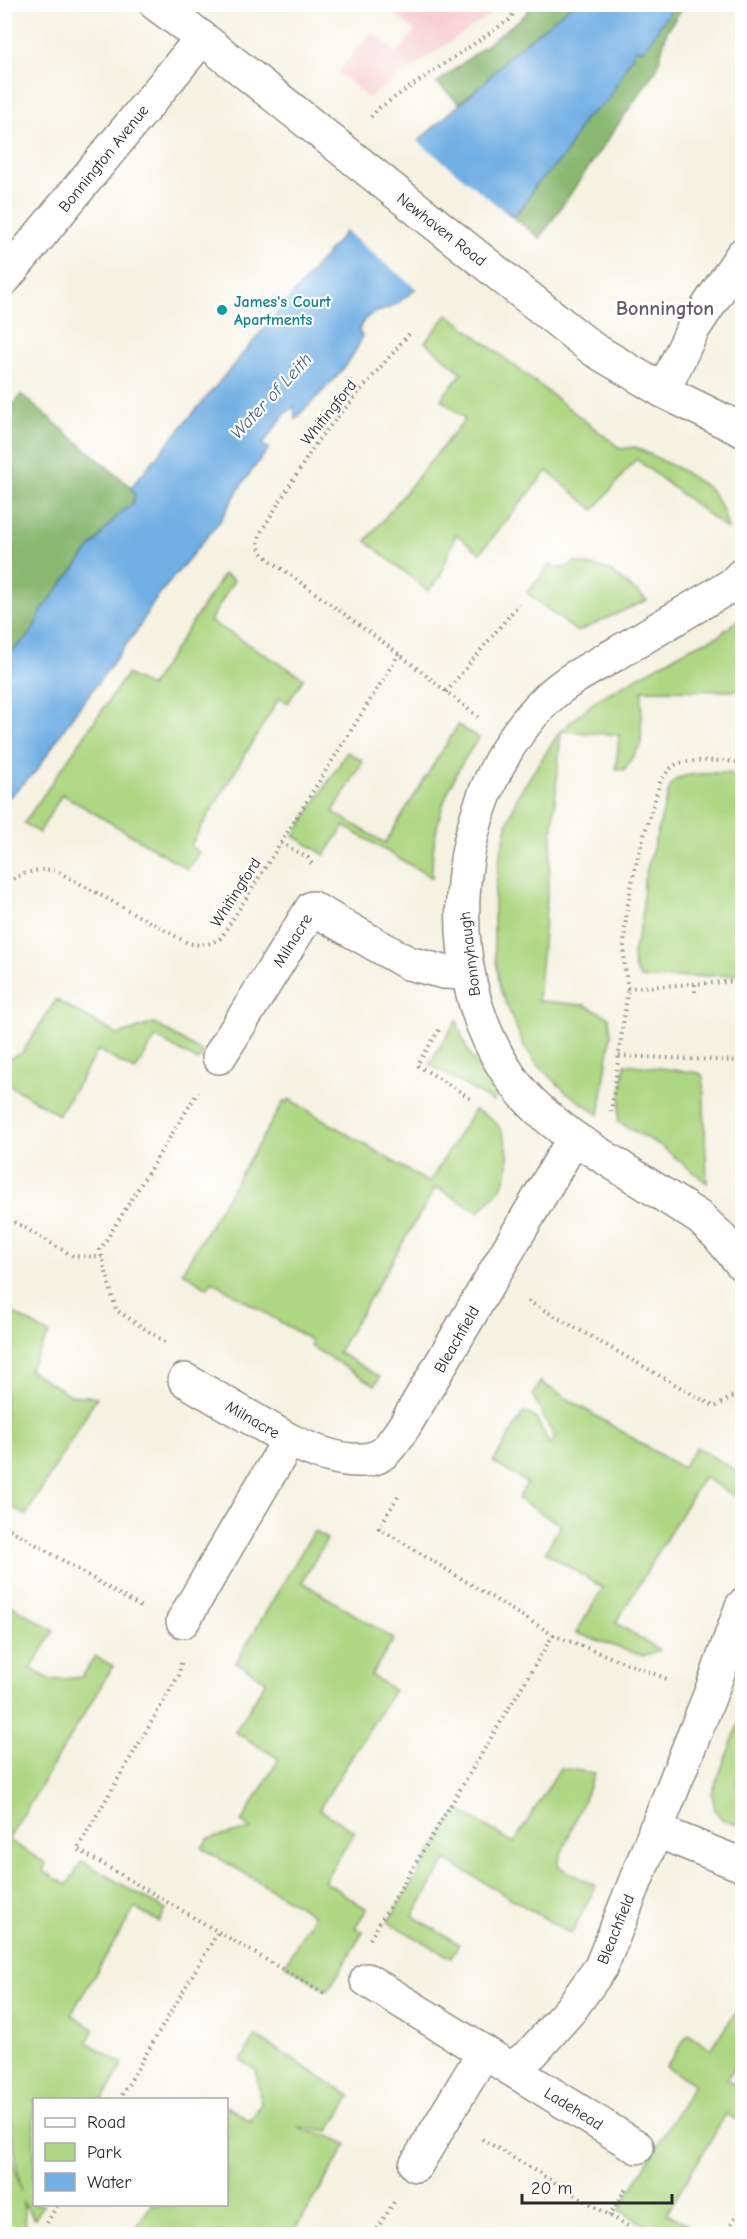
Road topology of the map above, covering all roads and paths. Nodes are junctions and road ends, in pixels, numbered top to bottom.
1 (156, 4) edge
2 (520, 4) edge
3 (202, 38) junction
4 (336, 147) junction
5 (742, 255) edge
6 (4, 279) edge
7 (409, 334) dead end
8 (663, 392) junction
9 (742, 430) edge
10 (742, 575) edge
11 (519, 604) dead end
12 (399, 654) junction
13 (446, 692) junction
14 (512, 743) junction
15 (742, 762) edge
16 (4, 886) edge
17 (468, 973) junction
18 (742, 981) edge
19 (695, 984) junction
20 (628, 988) junction
21 (695, 992) dead end
22 (619, 1056) junction
23 (219, 1058) joint
24 (742, 1061) edge
25 (583, 1145) junction
26 (4, 1216) edge
27 (102, 1257) junction
28 (742, 1264) edge
29 (491, 1279) junction
30 (185, 1380) joint
31 (742, 1391) edge
32 (289, 1440) junction
33 (401, 1491) dead end
34 (5, 1526) edge
35 (742, 1606) edge
36 (183, 1621) junction
37 (554, 1635) junction
38 (710, 1695) junction
39 (655, 1830) junction
40 (742, 1865) edge
41 (218, 1932) junction
42 (369, 1939) dead end
43 (367, 1980) dead end
44 (334, 2000) dead end
45 (484, 2052) junction
46 (511, 2069) junction
47 (120, 2098) edge
48 (445, 2117) junction
49 (637, 2147) dead end
50 (416, 2165) dead end
51 (57, 2206) edge
52 (742, 2206) edge
53 (47, 2223) dead end
54 (641, 2235) edge
55 (725, 2235) edge

1 - 3 street, Newhaven Road
2 - 4 path
3 - 4 street, Newhaven Road
3 - 6 street, Bonnington Avenue
4 - 8 street, Newhaven Road
5 - 8 street
7 - 12 path, Whitingford
8 - 9 street, Newhaven Road
10 - 14 street, Bonnyhaugh
11 - 13 path
12 - 13 path, Whitingford
12 - 16 path, Whitingford
13 - 14 path, Whitingford
14 - 17 street, Bonnyhaugh
15 - 20 path
17 - 23 street, Milnacre
17 - 25 street, Bonnyhaugh
18 - 19 path
19 - 20 path
19 - 21 path
20 - 22 path
22 - 24 path
22 - 25 path
23 - 27 path
25 - 28 street
25 - 29 street, Bleachfield
26 - 27 path
27 - 30 path
29 - 31 path
29 - 32 street, Bleachfield
30 - 32 street, Milnacre
32 - 36 street
33 - 37 path
34 - 36 path
35 - 38 street, Bleachfield
36 - 41 path
37 - 38 path
37 - 42 path
38 - 39 street, Bleachfield
39 - 40 street
39 - 46 street, Bleachfield
41 - 44 path
41 - 47 path
43 - 45 street
45 - 46 street
45 - 48 street
46 - 49 street, Ladehead
48 - 50 street
48 - 54 path
51 - 53 path
52 - 55 path

